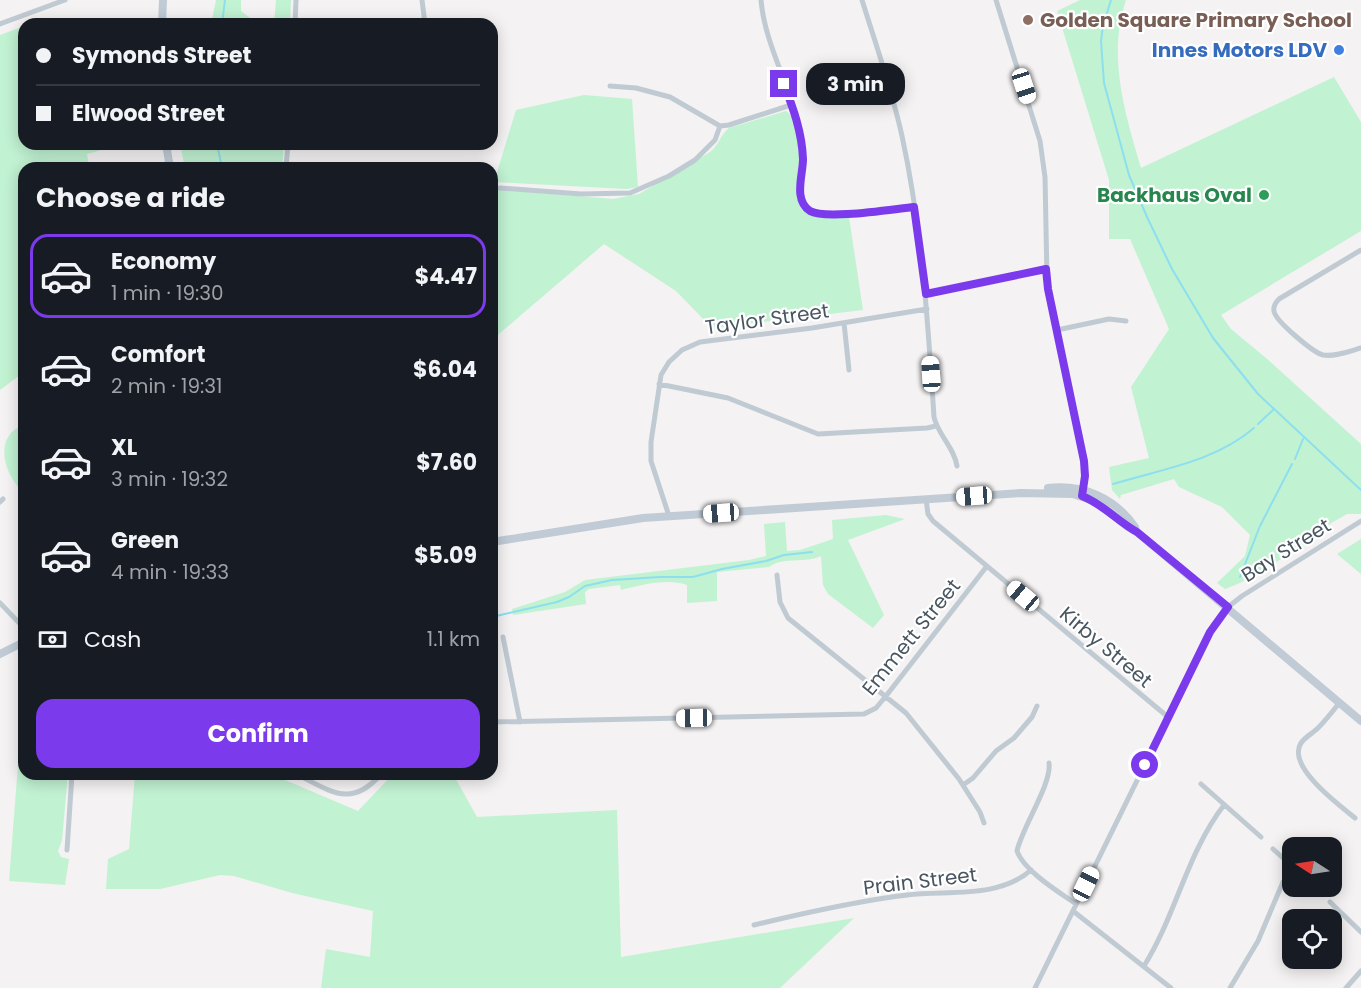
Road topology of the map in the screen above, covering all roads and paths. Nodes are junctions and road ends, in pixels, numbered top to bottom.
1 (45, 0) edge
2 (65, 0) edge
3 (163, 0) edge
4 (296, 0) edge
5 (422, 0) edge
6 (761, 0) edge
7 (862, 0) edge
8 (996, 0) edge
9 (46, 7) junction
10 (162, 18) edge
11 (295, 18) edge
12 (424, 18) edge
13 (0, 24) edge
14 (610, 86) dead end
15 (791, 105) junction
16 (720, 126) junction
17 (500, 188) dead end
18 (914, 207) junction
19 (1361, 250) edge
20 (1046, 269) junction
21 (926, 294) junction
22 (927, 309) junction
23 (1126, 321) dead end
24 (844, 323) junction
25 (1057, 330) junction
26 (1361, 348) edge
27 (849, 370) dead end
28 (659, 384) junction
29 (936, 426) junction
30 (957, 466) dead end
31 (1082, 493) junction
32 (926, 499) junction
33 (669, 516) junction
34 (1361, 521) edge
35 (498, 541) edge
36 (987, 566) junction
37 (777, 575) dead end
38 (0, 603) edge
39 (1228, 607) junction
40 (18, 622) edge
41 (502, 638) dead end
42 (18, 645) edge
43 (0, 654) edge
44 (886, 696) junction
45 (1340, 702) junction
46 (1037, 706) dead end
47 (1168, 717) junction
48 (1361, 721) edge
49 (498, 722) edge
50 (520, 722) junction
51 (1049, 763) dead end
52 (72, 780) edge
53 (308, 780) edge
54 (376, 780) edge
55 (1201, 784) dead end
56 (963, 785) junction
57 (1224, 804) junction
58 (1355, 819) dead end
59 (984, 823) dead end
60 (1261, 837) dead end
61 (1273, 849) dead end
62 (67, 850) dead end
63 (1282, 858) edge
64 (1031, 870) junction
65 (1282, 884) edge
66 (1330, 902) dead end
67 (1076, 904) junction
68 (1073, 911) junction
69 (754, 925) dead end
70 (1361, 932) edge
71 (1143, 966) junction
72 (1361, 971) edge
73 (1035, 988) edge
74 (1172, 988) edge
75 (1230, 988) edge
76 (1346, 988) edge

1 - 9 street
2 - 9 street
3 - 10 main road
4 - 11 street
5 - 12 street
6 - 15 street
7 - 18 street
8 - 20 street
9 - 13 street
14 - 16 street
15 - 16 street
15 - 18 street
16 - 17 street
18 - 21 street
19 - 26 street
20 - 21 street
20 - 25 street
21 - 22 street
22 - 24 street, Taylor Street
22 - 29 street
23 - 25 street
24 - 27 street
24 - 28 street, Taylor Street
25 - 31 street
28 - 29 street
28 - 33 street, Taylor Street
29 - 30 street
31 - 32 main road
31 - 39 main road
32 - 33 main road
32 - 36 street, Kirby Street
33 - 35 main road
34 - 39 street, Bay Street
36 - 44 street, Emmett Street
36 - 47 street, Kirby Street
37 - 44 street
38 - 40 street
39 - 45 main road
39 - 47 street, Bay Street
41 - 50 street
42 - 43 main road
44 - 50 street, Emmett Street
44 - 56 street
45 - 48 main road
45 - 58 street
46 - 56 street
47 - 67 street, Bay Street
49 - 50 street, Emmett Street
51 - 64 street
52 - 62 street
53 - 54 street
55 - 57 street
56 - 59 street
57 - 60 street
57 - 71 street
61 - 63 street
64 - 67 street
64 - 69 street, Prain Street
65 - 75 street
66 - 70 street
67 - 68 street, Bay Street
68 - 71 street
68 - 73 street, Bay Street
71 - 74 street
72 - 76 street

